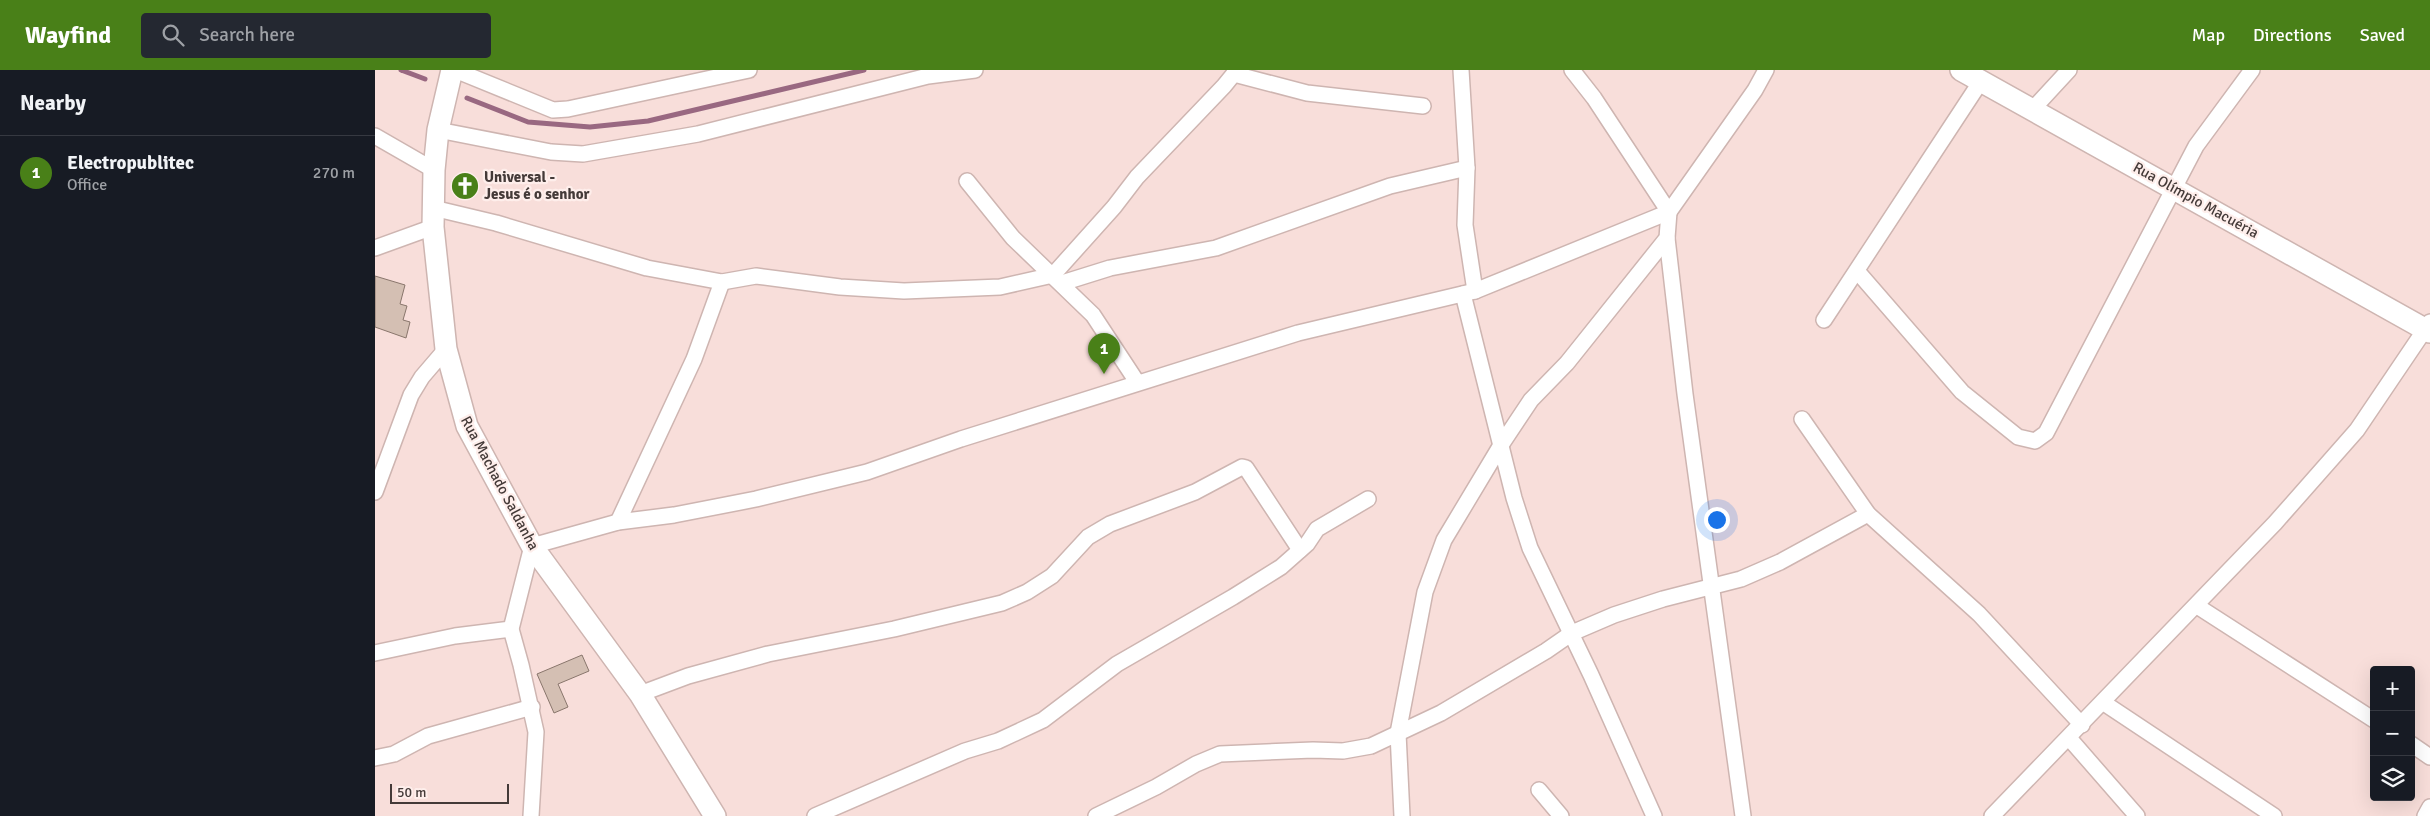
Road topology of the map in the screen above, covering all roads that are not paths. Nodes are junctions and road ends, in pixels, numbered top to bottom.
1 (454, 70) edge
2 (749, 70) edge
3 (975, 70) edge
4 (1461, 70) edge
5 (1572, 70) edge
6 (1766, 70) edge
7 (1961, 70) edge
8 (2069, 70) edge
9 (2252, 70) edge
10 (1235, 72) edge
11 (1981, 81) junction
12 (1423, 106) dead end
13 (2033, 109) junction
14 (438, 130) junction
15 (375, 136) edge
16 (1467, 168) junction
17 (434, 170) junction
18 (967, 181) dead end
19 (2175, 188) junction
20 (1669, 212) junction
21 (433, 217) junction
22 (1667, 238) junction
23 (375, 248) edge
24 (1857, 271) junction
25 (1057, 279) junction
26 (721, 282) junction
27 (1469, 293) junction
28 (1825, 320) dead end
29 (2428, 327) edge
30 (446, 349) junction
31 (1137, 382) junction
32 (1802, 419) dead end
33 (1501, 445) junction
34 (375, 492) edge
35 (1368, 499) dead end
36 (1868, 514) junction
37 (618, 522) junction
38 (532, 546) junction
39 (1300, 550) junction
40 (1711, 586) junction
41 (2197, 606) junction
42 (511, 629) junction
43 (1572, 632) junction
44 (375, 653) edge
45 (640, 694) junction
46 (2104, 703) junction
47 (532, 707) junction
48 (2370, 717) edge
49 (2082, 725) junction
50 (1398, 733) junction
51 (2069, 738) junction
52 (2415, 747) edge
53 (2430, 756) edge
54 (375, 758) edge
55 (1539, 790) dead end
56 (2430, 808) edge
57 (531, 816) edge
58 (715, 816) edge
59 (815, 816) edge
60 (1095, 816) edge
61 (1402, 816) edge
62 (1561, 816) edge
63 (1654, 816) edge
64 (1743, 816) edge
65 (1992, 816) edge
66 (2137, 816) edge
67 (2274, 816) edge
68 (2425, 816) edge

1 - 2 street
1 - 14 street, Rua Machado Saldanha
3 - 14 street
4 - 16 street
5 - 20 street
6 - 20 street
7 - 11 street, Rua Olímpio Macuéria
8 - 13 street
9 - 19 street
10 - 12 street
10 - 25 street
11 - 13 street, Rua Olímpio Macuéria
11 - 24 street
13 - 19 street, Rua Olímpio Macuéria
14 - 17 street, Rua Machado Saldanha
15 - 17 street
16 - 25 street
16 - 27 street
17 - 21 street, Rua Machado Saldanha
18 - 25 street
19 - 24 street
19 - 29 street, Rua Olímpio Macuéria
20 - 22 street
20 - 27 street
21 - 23 street
21 - 26 street
21 - 30 street, Rua Machado Saldanha
22 - 33 street
22 - 40 street
24 - 28 street
25 - 26 street
25 - 31 street
26 - 37 street
27 - 31 street
27 - 33 street
29 - 41 street
30 - 34 street
30 - 38 street, Rua Machado Saldanha
31 - 37 street
32 - 36 street
33 - 43 street
33 - 50 street
35 - 39 street
36 - 40 street
36 - 49 street
37 - 38 street
38 - 42 street
38 - 45 street, Rua Machado Saldanha
39 - 45 street
39 - 59 street
40 - 43 street
40 - 64 street
41 - 46 street
41 - 48 street
42 - 44 street
42 - 47 street
43 - 50 street
43 - 63 street
45 - 58 street, Rua Machado Saldanha
46 - 49 street
46 - 67 street
47 - 54 street
47 - 57 street
49 - 51 street
50 - 60 street
50 - 61 street
51 - 65 street
51 - 66 street
52 - 53 street
55 - 62 street
56 - 68 street

